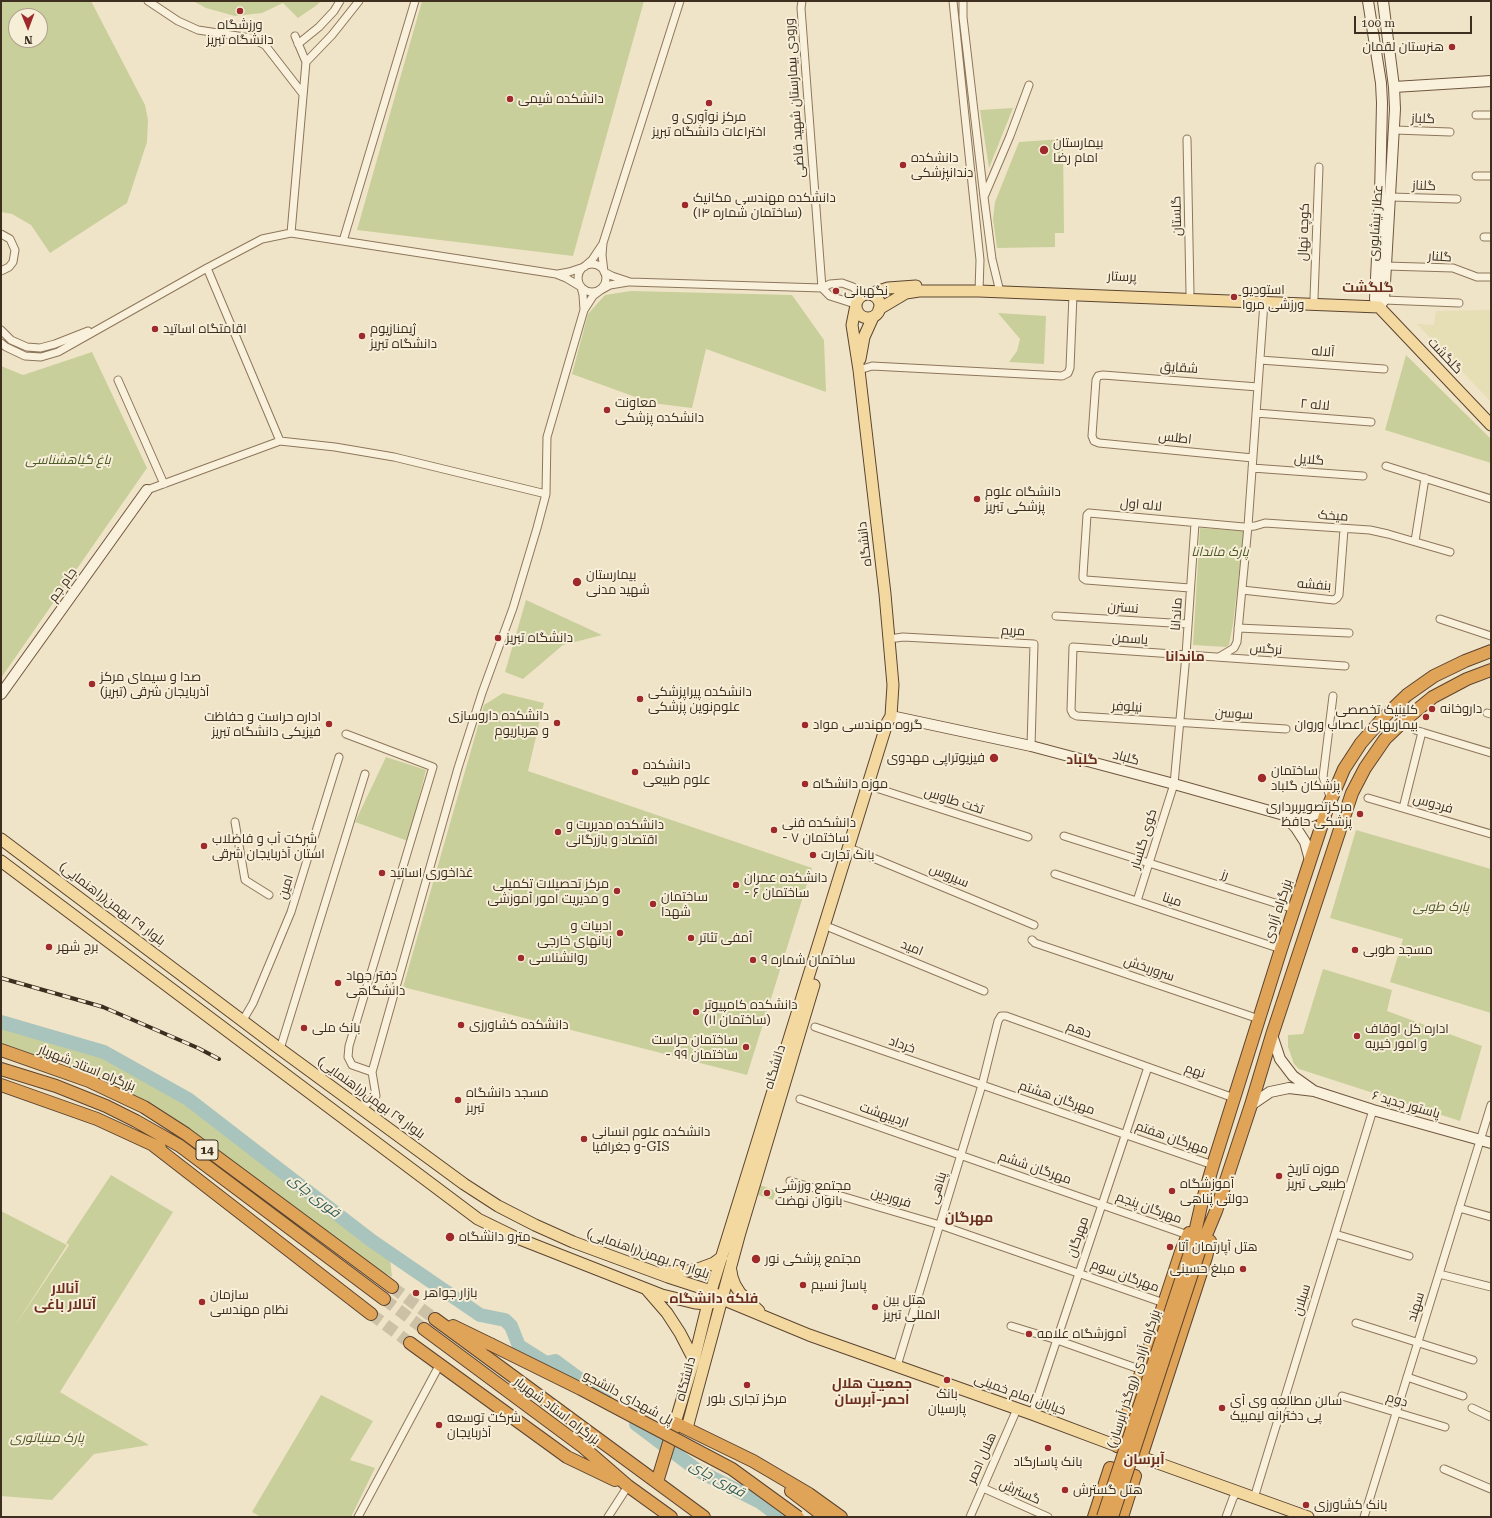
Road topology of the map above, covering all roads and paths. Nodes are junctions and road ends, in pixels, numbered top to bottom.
1 (148, 1) edge
2 (340, 1) edge
3 (359, 1) edge
4 (414, 1) edge
5 (680, 1) edge
6 (802, 1) edge
7 (953, 1) edge
8 (963, 1) edge
9 (1368, 1) edge
10 (1383, 1) edge
11 (295, 36) dead end
12 (298, 44) junction
13 (306, 62) junction
14 (1491, 81) edge
15 (1029, 85) dead end
16 (1394, 87) junction
17 (303, 94) junction
18 (1476, 115) dead end
19 (1491, 115) edge
20 (1395, 130) junction
21 (1450, 132) dead end
22 (1187, 138) dead end
23 (1319, 167) dead end
24 (1476, 176) dead end
25 (1491, 176) edge
26 (984, 197) junction
27 (1391, 197) junction
28 (974, 198) junction
29 (1457, 199) dead end
30 (291, 233) junction
31 (1, 234) edge
32 (343, 241) junction
33 (603, 243) junction
34 (1386, 266) junction
35 (584, 267) junction
36 (207, 268) junction
37 (1, 271) edge
38 (604, 272) junction
39 (556, 274) junction
40 (1491, 277) edge
41 (630, 282) junction
42 (581, 287) junction
43 (822, 288) junction
44 (979, 289) junction
45 (999, 289) junction
46 (601, 290) junction
47 (1190, 293) junction
48 (1073, 295) junction
49 (1314, 298) junction
50 (860, 299) junction
51 (1264, 302) junction
52 (1379, 302) junction
53 (1458, 303) dead end
54 (584, 310) junction
55 (876, 313) junction
56 (110, 322) junction
57 (1, 330) edge
58 (1, 343) edge
59 (1260, 360) junction
60 (1384, 369) dead end
61 (859, 370) junction
62 (118, 380) dead end
63 (1258, 386) junction
64 (1256, 413) junction
65 (1371, 422) dead end
66 (1491, 425) edge
67 (280, 441) junction
68 (1094, 441) joint
69 (1253, 458) junction
70 (1386, 466) dead end
71 (1252, 468) junction
72 (1363, 476) dead end
73 (1425, 478) junction
74 (164, 484) junction
75 (147, 490) joint
76 (546, 494) junction
77 (1491, 499) edge
78 (1195, 523) junction
79 (1248, 526) junction
80 (1344, 529) junction
81 (1415, 541) junction
82 (1450, 552) dead end
83 (1083, 578) joint
84 (1190, 588) junction
85 (1242, 590) junction
86 (1056, 616) dead end
87 (1440, 619) dead end
88 (1188, 624) junction
89 (1238, 628) junction
90 (1349, 634) dead end
91 (1491, 636) edge
92 (889, 639) junction
93 (1491, 651) edge
94 (1186, 655) junction
95 (1219, 657) junction
96 (1345, 666) dead end
97 (1491, 670) edge
98 (1, 694) edge
99 (1333, 696) dead end
100 (1073, 714) joint
101 (891, 716) junction
102 (1180, 722) junction
103 (1286, 729) dead end
104 (346, 734) dead end
105 (1031, 746) junction
106 (1491, 753) edge
107 (339, 757) dead end
108 (365, 774) dead end
109 (1174, 784) junction
110 (873, 787) junction
111 (1368, 798) dead end
112 (1329, 804) junction
113 (1403, 808) junction
114 (1284, 815) junction
115 (235, 822) dead end
116 (1319, 832) junction
117 (1491, 834) edge
118 (1064, 836) dead end
119 (1028, 837) dead end
120 (1337, 838) junction
121 (1, 839) edge
122 (1314, 848) junction
123 (854, 850) junction
124 (1332, 854) junction
125 (1310, 860) junction
126 (1, 861) edge
127 (1149, 863) junction
128 (1055, 874) dead end
129 (269, 895) dead end
130 (1137, 901) junction
131 (1294, 909) junction
132 (1034, 925) dead end
133 (831, 928) junction
134 (1032, 940) dead end
135 (1281, 948) junction
136 (181, 974) junction
137 (171, 989) junction
138 (984, 991) dead end
139 (1001, 1016) joint
140 (1259, 1019) junction
141 (244, 1020) junction
142 (815, 1028) dead end
143 (1272, 1035) junction
144 (280, 1049) junction
145 (1, 1050) edge
146 (1148, 1067) junction
147 (1, 1069) edge
148 (372, 1072) junction
149 (1, 1085) edge
150 (982, 1085) junction
151 (1314, 1091) junction
152 (1234, 1098) junction
153 (800, 1099) dead end
154 (1251, 1105) junction
155 (1491, 1105) edge
156 (362, 1108) junction
157 (1373, 1110) junction
158 (1124, 1134) junction
159 (1480, 1140) junction
160 (1491, 1143) edge
161 (153, 1145) junction
162 (961, 1154) junction
163 (1213, 1165) junction
164 (217, 1174) junction
165 (790, 1181) dead end
166 (1102, 1204) junction
167 (1201, 1206) junction
168 (1459, 1208) junction
169 (1216, 1211) junction
170 (1491, 1217) edge
171 (940, 1224) junction
172 (1335, 1234) junction
173 (1188, 1235) junction
174 (1195, 1251) junction
175 (1409, 1256) dead end
176 (722, 1257) junction
177 (731, 1267) junction
178 (656, 1272) junction
179 (1079, 1272) junction
180 (1439, 1274) junction
181 (668, 1277) junction
182 (392, 1287) tunnel mouth
183 (1491, 1287) edge
184 (645, 1288) junction
185 (711, 1291) junction
186 (662, 1295) junction
187 (384, 1299) tunnel mouth
188 (722, 1299) junction
189 (1164, 1303) junction
190 (708, 1304) junction
191 (371, 1314) tunnel mouth
192 (764, 1316) junction
193 (1356, 1323) dead end
194 (1011, 1326) dead end
195 (424, 1329) tunnel mouth
196 (1057, 1340) junction
197 (1418, 1342) junction
198 (410, 1343) tunnel mouth
199 (1146, 1358) junction
200 (694, 1360) junction
201 (1473, 1360) dead end
202 (440, 1364) junction
203 (1171, 1365) junction
204 (897, 1366) junction
205 (1142, 1370) junction
206 (1407, 1377) junction
207 (1342, 1396) dead end
208 (1463, 1396) dead end
209 (1472, 1408) dead end
210 (1017, 1409) junction
211 (1396, 1412) junction
212 (1032, 1414) junction
213 (1491, 1416) edge
214 (675, 1423) junction
215 (1446, 1427) dead end
216 (687, 1428) junction
217 (1117, 1446) junction
218 (1141, 1457) junction
219 (754, 1461) junction
220 (1444, 1469) dead end
221 (656, 1482) junction
222 (628, 1486) junction
223 (982, 1488) junction
224 (1491, 1489) edge
225 (1235, 1495) junction
226 (1254, 1498) junction
227 (1098, 1504) junction
228 (1119, 1516) edge
229 (358, 1517) edge
230 (608, 1517) edge
231 (671, 1517) edge
232 (704, 1517) edge
233 (798, 1517) edge
234 (824, 1517) edge
235 (841, 1517) edge
236 (970, 1517) edge
237 (1048, 1517) edge
238 (1094, 1517) edge
239 (1103, 1517) edge
240 (1226, 1517) edge
241 (1308, 1517) edge
242 (1364, 1517) edge

1 - 17 street
2 - 12 street
3 - 13 street
4 - 32 street
5 - 33 street
6 - 43 street, ورودی بیمارستان شهید قاضی
7 - 28 street
8 - 26 street
9 - 52 main road, عطار نیشابوری
10 - 16 main road, عطار نیشابوری
11 - 12 street
12 - 13 street
13 - 17 street
14 - 16 main road
15 - 26 street
16 - 20 main road, عطار نیشابوری
17 - 30 street
18 - 19 street
20 - 21 street, گلباز
20 - 27 main road, عطار نیشابوری
22 - 47 street, گلستان
23 - 49 street, کوچه نهال
24 - 25 street
26 - 28 street
26 - 45 street
27 - 29 street, گلناز
27 - 34 main road, عطار نیشابوری
28 - 44 street
30 - 32 street
30 - 36 street
31 - 37 street
32 - 39 street
33 - 35 street
33 - 38 street
34 - 40 street, گلنار
34 - 52 main road, عطار نیشابوری
35 - 38 street
35 - 39 street
35 - 42 street
36 - 56 street
36 - 67 street
38 - 41 street
38 - 46 street
39 - 42 street
41 - 43 street
41 - 46 street
42 - 46 street
42 - 54 street
43 - 50 street
43 - 50 street
44 - 45 main road, پرستار
44 - 50 main road, پرستار
44 - 55 main road, پرستار
45 - 47 main road, پرستار
45 - 48 main road, پرستار
46 - 54 street
47 - 49 main road, پرستار
48 - 51 main road, پرستار
48 - 61 street
49 - 52 main road, پرستار
50 - 55 main road
50 - 55 main road
50 - 61 main road, دانشگاه
51 - 52 main road, پرستار
51 - 59 street
52 - 53 street
52 - 66 main road, گلگشت
54 - 76 street
55 - 61 main road, دانشگاه
56 - 57 street
56 - 58 street
59 - 60 street, آلاله
59 - 63 street
61 - 92 main road, دانشگاه
62 - 74 street
63 - 64 street
63 - 68 street, شقایق
64 - 65 street, لاله ۲
64 - 69 street
67 - 74 street
67 - 76 street
68 - 69 street, اطلس
69 - 71 street
70 - 73 street
71 - 72 street, گلایل
71 - 79 street
73 - 77 street
73 - 81 street
74 - 75 street
75 - 98 main road, جام جم
76 - 148 street
78 - 79 street
78 - 83 street, لاله اول
78 - 84 street, ماندانا
79 - 80 street, میخک
79 - 85 street
80 - 81 street, میخک
80 - 85 street, بنفشه
81 - 82 street, میخک
83 - 84 street, نسترن
84 - 88 street, ماندانا
85 - 89 street
86 - 88 street, نسترن
87 - 91 street
88 - 94 street, ماندانا
89 - 90 street
89 - 95 street
92 - 101 main road, دانشگاه
92 - 105 street, مریم
93 - 112 highway, بزرگراه آزادی
94 - 95 street, نرگس
94 - 100 street, یاسمن
94 - 102 street, ماندانا
95 - 96 street, نرگس
97 - 120 highway
99 - 112 street
100 - 102 street, نیلوفر
101 - 105 main road, گلباد
101 - 110 main road, دانشگاه
101 - 176 main road, دانشگاه
102 - 103 street, سوسن
102 - 109 street, ماندانا
104 - 148 street
105 - 109 main road, گلباد
106 - 113 street
107 - 141 street, امین
108 - 144 street
109 - 114 main road, گلباد
109 - 127 street, کوی گلسار
110 - 119 street, تخت طاوس
110 - 123 main road, دانشگاه
111 - 113 street, فردوس
112 - 114 main road, گلباد
112 - 116 highway, بزرگراه آزادی
113 - 117 street, فردوس
114 - 125 main road
115 - 129 street
116 - 120 highway
116 - 122 highway, بزرگراه آزادی
118 - 127 street, رز
120 - 124 highway
121 - 136 main road, بلوار ٢٩ بهمن(راهنمایی)
122 - 124 highway
122 - 125 highway, بزرگراه آزادی
123 - 132 street, سیروس
123 - 133 main road, دانشگاه
124 - 143 highway
125 - 131 highway, بزرگراه آزادی
126 - 137 main road
127 - 130 street, کوی گلسار
127 - 131 street, رز
128 - 130 street, مینا
130 - 135 street, مینا
131 - 135 highway, بزرگراه آزادی
133 - 138 street, امید
133 - 177 main road, دانشگاه
134 - 140 street, سروربخش
135 - 140 highway, بزرگراه آزادی
136 - 137 main road
136 - 141 main road, بلوار ٢٩ بهمن(راهنمایی)
137 - 184 main road
139 - 146 street, دهم
139 - 150 street, پناهی
140 - 152 highway, بزرگراه آزادی
141 - 144 main road, بلوار ٢٩ بهمن(راهنمایی)
142 - 150 street, خرداد
143 - 151 main road, پاستور جدید ۶
143 - 154 highway
144 - 156 main road, بلوار ٢٩ بهمن(راهنمایی)
145 - 182 highway, بزرگراه استاد شهریار / 14
146 - 152 street, نهم
146 - 158 street, مهرگان
147 - 164 highway
148 - 156 street
149 - 161 highway
150 - 158 street, مهرگان هشتم
150 - 162 street, پناهی
151 - 154 main road, پاستور جدید ۶
151 - 157 main road, پاستور جدید ۶
152 - 163 highway, بزرگراه آزادی
153 - 162 street, اردیبهشت
154 - 169 highway
155 - 159 street, سهند
156 - 178 main road, بلوار ٢٩ بهمن(راهنمایی)
157 - 159 main road, پاستور جدید ۶
157 - 172 street, سبلان
158 - 163 street, مهرگان هفتم
158 - 166 street, مهرگان
159 - 160 main road, پاستور جدید ۶
159 - 168 street, سهند
161 - 164 highway
161 - 191 highway
162 - 166 street, مهرگان ششم
162 - 171 street, پناهی
163 - 167 highway, بزرگراه آزادی
164 - 187 highway
165 - 171 street, فروردین
166 - 173 street, مهرگان پنجم
166 - 179 street, مهرگان
167 - 173 highway
167 - 174 highway, بزرگراه آزادی
168 - 170 street
168 - 180 street, سهند
169 - 174 highway
169 - 203 highway
171 - 179 street, فروردین
171 - 204 street, پناهی
172 - 175 street
172 - 226 street, سبلان
173 - 189 highway
174 - 228 highway, بزرگراه آزادی (روگذر آبرسان), bridge
174 - 239 highway, بزرگراه آزادی (روگذر آبرسان), bridge
176 - 178 main road
176 - 185 main road, دانشگاه
177 - 188 main road, دانشگاه
177 - 192 main road
178 - 181 main road, بلوار ٢٩ بهمن(راهنمایی)
179 - 189 street, مهرگان سوم
179 - 196 street, مهرگان
180 - 183 street
180 - 197 street, سهند
181 - 185 main road, بلوار ٢٩ بهمن(راهنمایی)
181 - 186 main road
184 - 186 main road
184 - 200 main road
185 - 188 main road, بلوار ٢٩ بهمن(راهنمایی)
185 - 190 main road, دانشگاه
186 - 190 main road
188 - 190 main road
188 - 192 main road, خیابان امام خمینی
188 - 216 main road, دانشگاه
189 - 199 highway
190 - 200 main road, دانشگاه
192 - 204 main road, خیابان امام خمینی
193 - 197 street
194 - 196 street
195 - 222 highway, بزرگراه استاد شهریار
196 - 205 street
196 - 212 street, مهرگان
197 - 201 street
197 - 206 street, سهند
198 - 202 highway
199 - 203 highway
199 - 205 highway
200 - 214 main road, دانشگاه
202 - 222 highway
202 - 229 street
203 - 218 highway
204 - 210 main road, خیابان امام خمینی
205 - 217 highway
206 - 208 street
206 - 211 street, سهند
207 - 211 street, دوم
209 - 213 street
210 - 212 main road, خیابان امام خمینی
210 - 223 street, هلال احمر
211 - 215 street, دوم
211 - 242 street, سهند
212 - 217 main road, خیابان امام خمینی
214 - 216 highway
214 - 221 highway
216 - 219 highway
217 - 218 main road, خیابان امام خمینی
218 - 225 main road, خیابان امام خمینی
219 - 234 highway
219 - 235 highway
220 - 224 street
221 - 232 highway
221 - 233 highway, پل شهدای دانشجو, bridge
222 - 230 street
222 - 231 highway, بزرگراه استاد شهریار
223 - 236 street, هلال احمر
223 - 237 street, گسترش
225 - 226 main road, خیابان امام خمینی
225 - 240 street
226 - 241 main road, خیابان امام خمینی
227 - 228 highway
227 - 228 highway
227 - 238 highway

